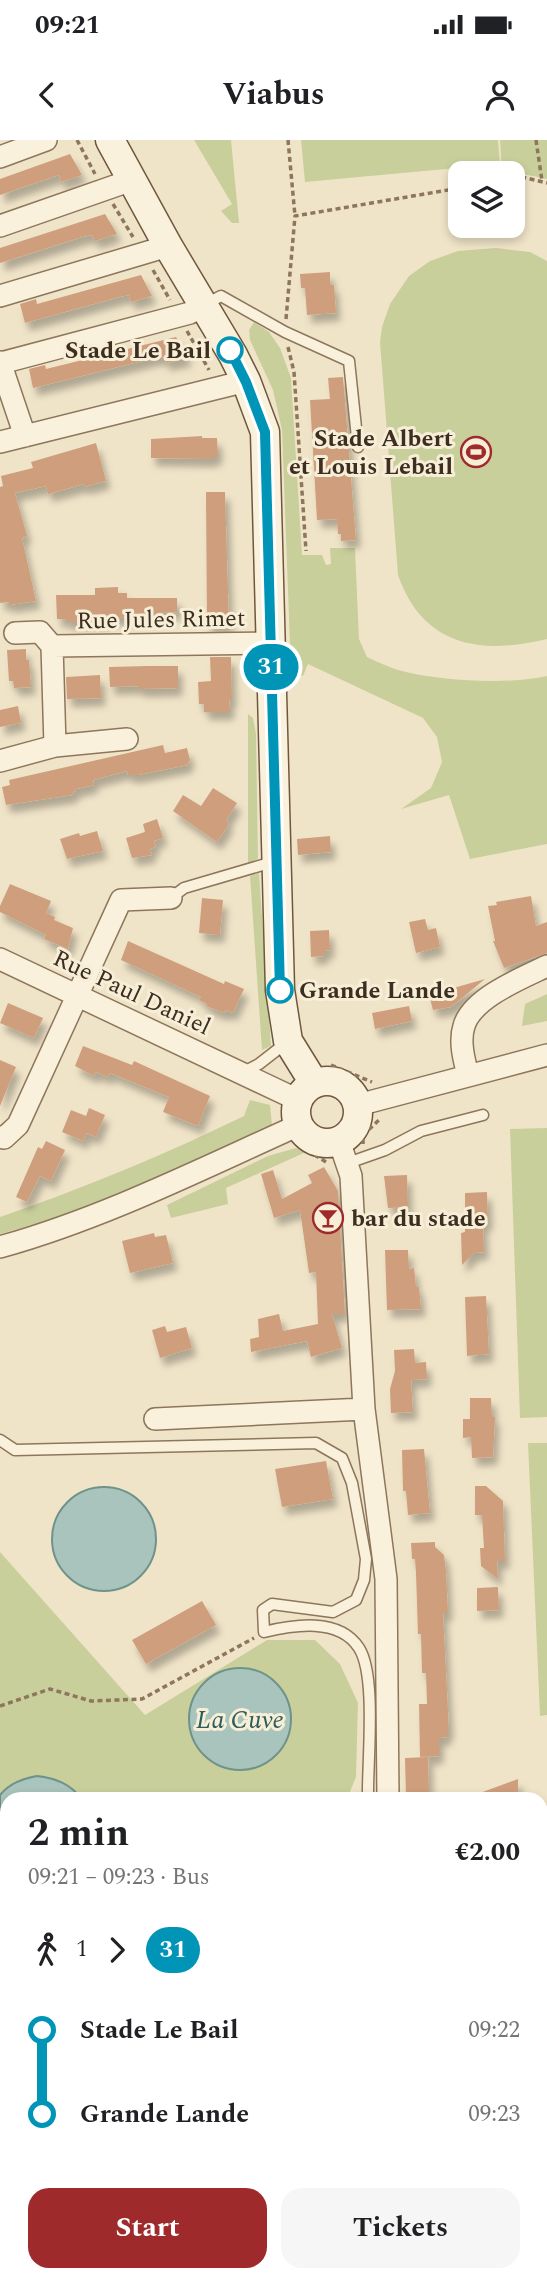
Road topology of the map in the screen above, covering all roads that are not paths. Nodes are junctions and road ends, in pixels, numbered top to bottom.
1 (46, 140) edge
2 (110, 140) edge
3 (0, 157) edge
4 (132, 180) junction
5 (0, 226) edge
6 (168, 246) junction
7 (0, 296) edge
8 (204, 305) junction
9 (0, 363) edge
10 (246, 382) junction
11 (24, 436) junction
12 (0, 442) edge
13 (358, 447) dead end
14 (15, 633) dead end
15 (271, 643) junction
16 (52, 646) junction
17 (127, 739) dead end
18 (55, 746) junction
19 (0, 761) edge
20 (276, 861) junction
21 (171, 898) joint
22 (0, 959) edge
23 (547, 966) edge
24 (76, 995) junction
25 (288, 1041) junction
26 (547, 1055) edge
27 (242, 1073) junction
28 (468, 1075) junction
29 (300, 1102) junction
30 (366, 1102) junction
31 (483, 1115) dead end
32 (0, 1137) edge
33 (349, 1155) junction
34 (0, 1247) edge
35 (364, 1409) junction
36 (155, 1419) dead end
37 (0, 1440) edge
38 (368, 1792) edge
39 (387, 1792) edge

1 - 3 street
2 - 4 street
4 - 5 street
4 - 6 street
6 - 7 street
6 - 8 street
8 - 9 street
8 - 10 street
8 - 13 lane
9 - 11 street
10 - 11 street
10 - 15 street
11 - 12 street
14 - 16 street, Rue Jules Rimet
15 - 16 street, Rue Jules Rimet
15 - 20 street
16 - 18 street, Rue Jules Rimet
17 - 18 street
18 - 19 street
20 - 21 lane
20 - 25 street
21 - 24 street
22 - 24 street, Rue Paul Daniel
23 - 28 street
24 - 27 street, Rue Paul Daniel
24 - 32 street
25 - 27 lane
25 - 29 street
26 - 28 street
27 - 29 street, Rue Paul Daniel
28 - 30 street
29 - 30 street
29 - 33 street
29 - 34 street
30 - 33 street
31 - 33 lane
33 - 35 street
35 - 36 street
35 - 39 street
37 - 38 lane

